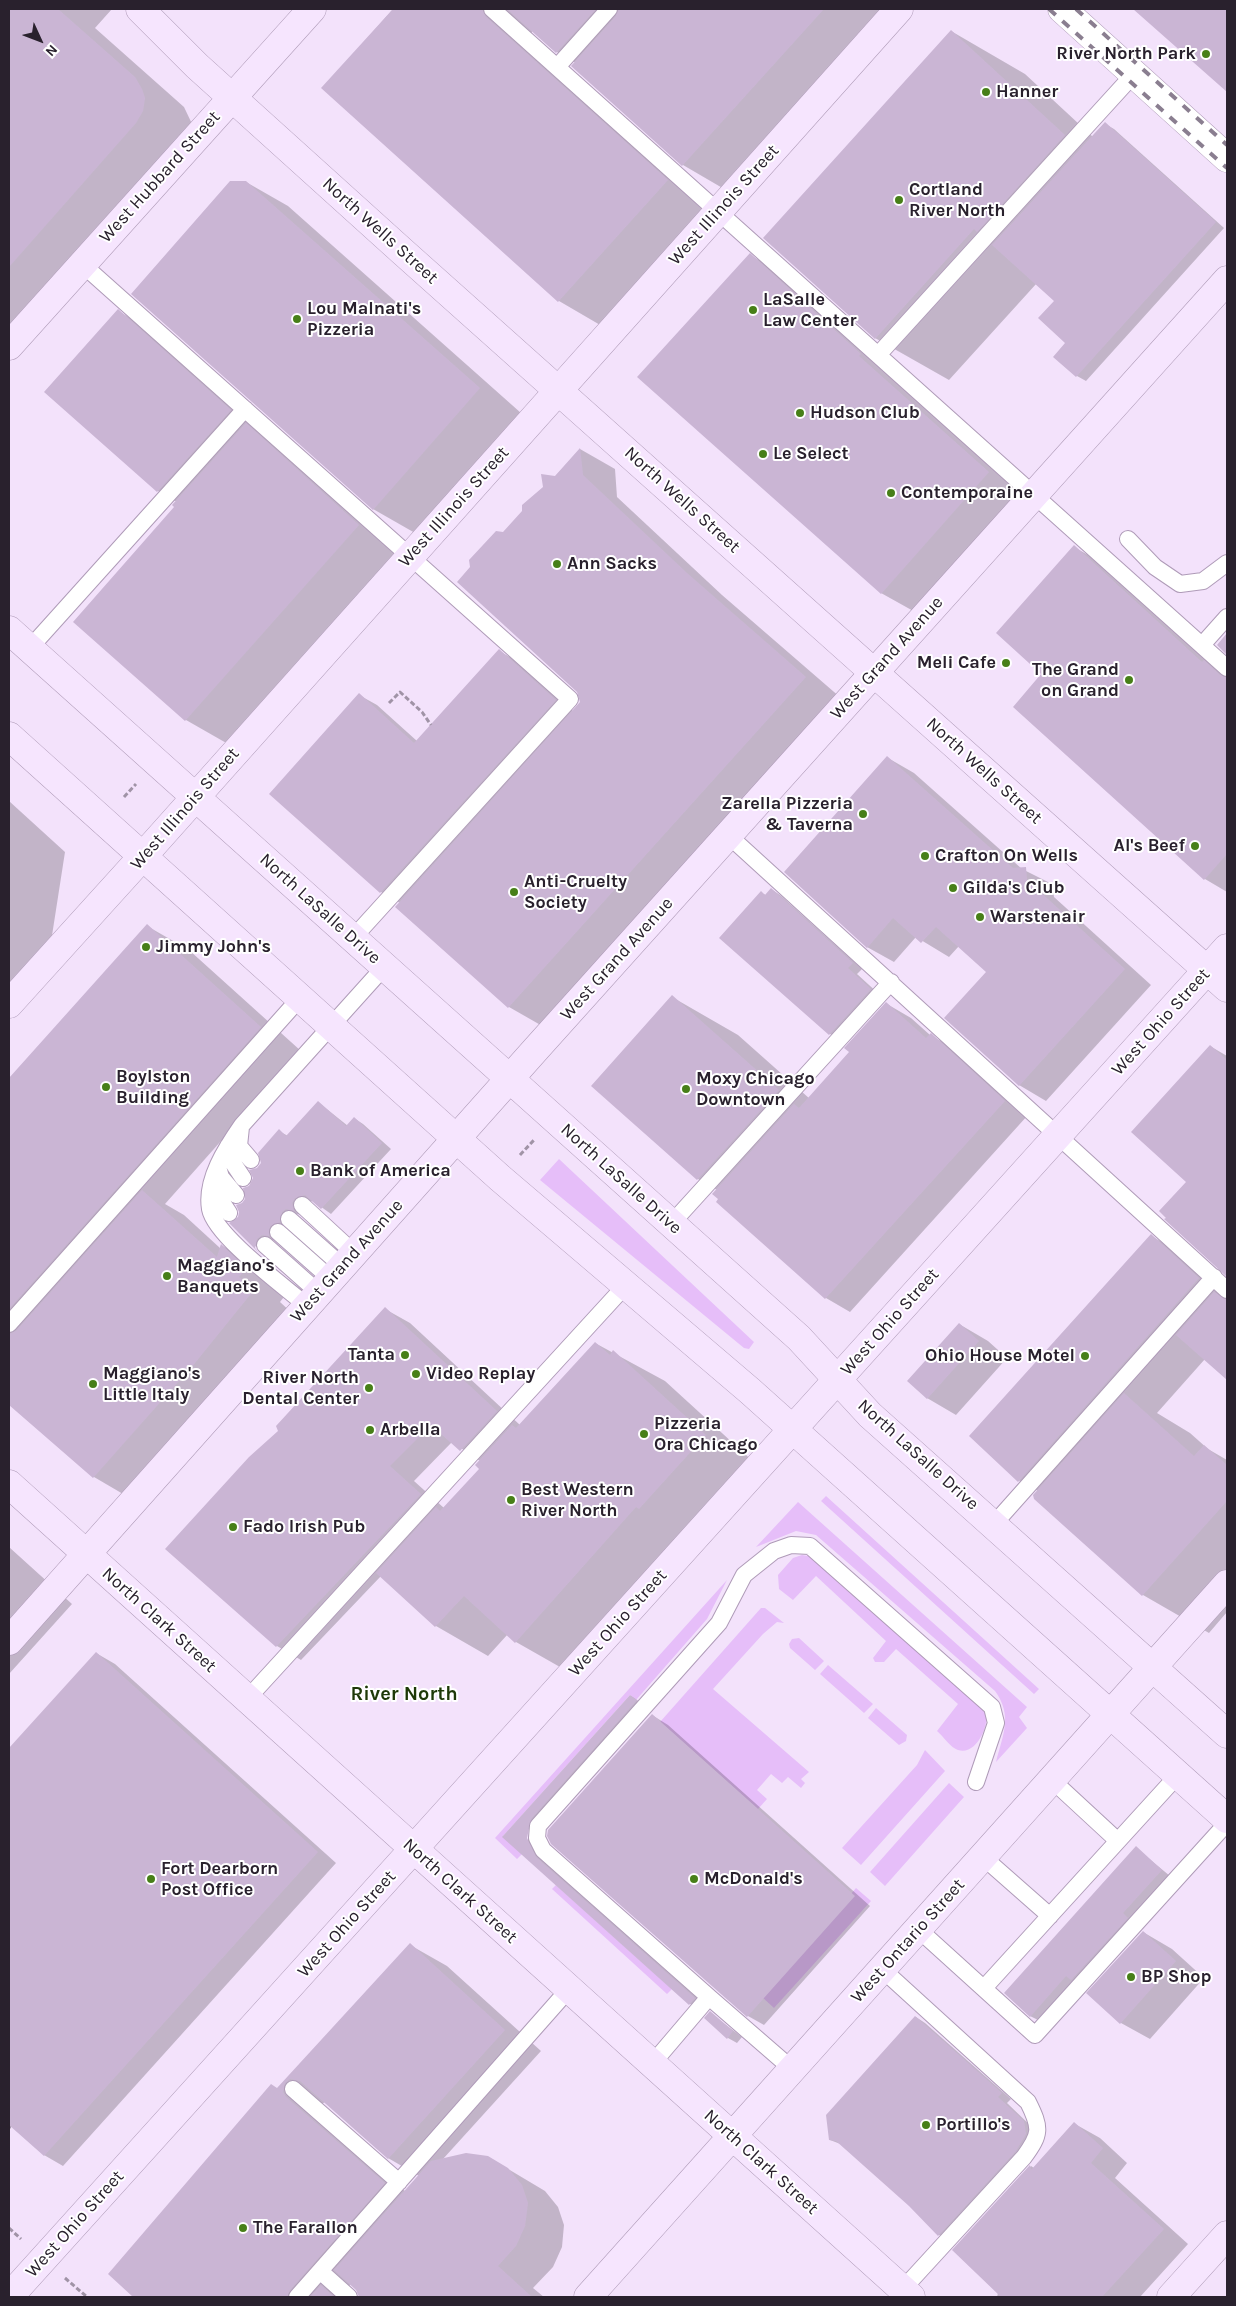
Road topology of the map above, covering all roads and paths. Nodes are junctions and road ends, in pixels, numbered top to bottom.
1 (140, 9) edge
2 (312, 9) edge
3 (492, 9) edge
4 (609, 9) edge
5 (899, 9) edge
6 (1062, 9) edge
7 (556, 67) junction
8 (1134, 74) junction
9 (232, 98) junction
10 (1227, 158) edge
11 (718, 212) junction
12 (82, 264) junction
13 (1227, 280) edge
14 (9, 346) edge
15 (878, 355) junction
16 (559, 390) junction
17 (245, 409) junction
18 (1034, 495) junction
19 (1128, 539) dead end
20 (410, 556) junction
21 (1227, 563) edge
22 (1227, 617) edge
23 (9, 630) edge
24 (1202, 645) junction
25 (30, 649) junction
26 (1227, 668) edge
27 (874, 673) junction
28 (389, 703) dead end
29 (430, 725) dead end
30 (9, 736) edge
31 (137, 783) dead end
32 (195, 797) junction
33 (118, 803) dead end
34 (728, 835) junction
35 (143, 856) junction
36 (353, 938) junction
37 (1227, 948) edge
38 (385, 966) junction
39 (1217, 979) edge
40 (891, 982) junction
41 (300, 998) junction
42 (9, 1004) edge
43 (331, 1026) junction
44 (510, 1078) junction
45 (242, 1125) junction
46 (1058, 1136) junction
47 (458, 1138) junction
48 (535, 1138) dead end
49 (228, 1146) junction
50 (252, 1160) dead end
51 (516, 1160) dead end
52 (218, 1167) junction
53 (243, 1178) dead end
54 (212, 1188) junction
55 (236, 1195) dead end
56 (302, 1205) dead end
57 (229, 1214) dead end
58 (289, 1219) dead end
59 (671, 1224) junction
60 (278, 1232) dead end
61 (265, 1245) dead end
62 (1214, 1277) junction
63 (331, 1279) junction
64 (625, 1286) junction
65 (1227, 1290) edge
66 (9, 1324) edge
67 (838, 1379) junction
68 (793, 1430) junction
69 (9, 1484) edge
70 (994, 1524) junction
71 (86, 1553) junction
72 (1227, 1584) edge
73 (9, 1641) edge
74 (1152, 1668) junction
75 (247, 1699) junction
76 (1110, 1715) junction
77 (1227, 1734) edge
78 (1178, 1776) junction
79 (1052, 1780) junction
80 (976, 1782) dead end
81 (1227, 1821) edge
82 (1118, 1842) junction
83 (414, 1849) junction
84 (983, 1857) junction
85 (1050, 1916) junction
86 (918, 1929) junction
87 (882, 1969) junction
88 (984, 1988) junction
89 (569, 1989) junction
90 (709, 1997) junction
91 (652, 2064) junction
92 (792, 2069) junction
93 (293, 2089) dead end
94 (732, 2137) junction
95 (399, 2182) junction
96 (1227, 2235) edge
97 (320, 2271) junction
98 (81, 2292) dead end
99 (907, 2293) edge
100 (12, 2294) edge
101 (87, 2297) edge
102 (297, 2297) edge
103 (350, 2297) edge
104 (588, 2297) edge
105 (1171, 2297) edge

1 - 9 main road, North Wells Street
2 - 9 main road, West Hubbard Street
3 - 7 lane
4 - 7 lane
5 - 11 main road, West Illinois Street
6 - 8 street
7 - 11 lane
8 - 10 street
8 - 15 lane
9 - 12 main road, West Hubbard Street
9 - 16 main road, North Wells Street
11 - 15 lane
11 - 16 main road, West Illinois Street
12 - 14 main road, West Hubbard Street
12 - 17 lane
13 - 18 main road, West Grand Avenue
15 - 18 lane
16 - 20 main road, West Illinois Street
16 - 27 main road, North Wells Street
17 - 20 lane
17 - 25 lane
18 - 24 lane
18 - 27 main road, West Grand Avenue
19 - 21 lane
20 - 32 main road, West Illinois Street
20 - 36 lane
22 - 24 lane
23 - 25 main road, North LaSalle Drive
24 - 26 lane
25 - 32 main road, North LaSalle Drive
27 - 34 main road, West Grand Avenue
27 - 39 main road, North Wells Street
28 - 29 path
30 - 35 main road
31 - 33 path
32 - 35 main road, West Illinois Street
32 - 36 main road, North LaSalle Drive
34 - 40 lane
34 - 44 main road, West Grand Avenue
35 - 41 main road
35 - 42 main road, West Illinois Street
36 - 38 main road, North LaSalle Drive
37 - 39 main road, West Ohio Street
38 - 43 lane
38 - 44 main road, North LaSalle Drive
39 - 46 main road, West Ohio Street
40 - 46 lane
40 - 59 lane
41 - 43 main road
41 - 66 lane
43 - 45 lane
43 - 47 main road
44 - 47 main road, West Grand Avenue
44 - 59 main road, North LaSalle Drive
45 - 49 lane
45 - 50 lane
46 - 62 lane
46 - 67 main road, West Ohio Street
47 - 63 main road, West Grand Avenue
47 - 64 main road
48 - 51 path
49 - 52 lane
49 - 53 lane
52 - 54 lane
52 - 55 lane
54 - 57 lane
54 - 63 lane
56 - 63 lane
58 - 63 lane
59 - 67 main road, North LaSalle Drive
60 - 63 lane
61 - 63 lane
62 - 65 lane
62 - 70 lane
63 - 71 main road, West Grand Avenue
64 - 68 main road
64 - 75 lane
67 - 68 main road, West Ohio Street
67 - 70 main road, North LaSalle Drive
68 - 76 main road
68 - 83 main road, West Ohio Street
69 - 71 main road, North Clark Street
70 - 74 main road, North LaSalle Drive
71 - 73 main road, West Grand Avenue
71 - 75 main road, North Clark Street
72 - 74 main road, West Ontario Street
74 - 76 main road, West Ontario Street
74 - 77 main road, North LaSalle Drive
75 - 83 main road, North Clark Street
76 - 78 main road
76 - 79 main road, West Ontario Street
78 - 81 main road
78 - 82 lane
79 - 82 lane
79 - 84 main road, West Ontario Street
80 - 90 lane
81 - 88 lane
82 - 85 lane
83 - 89 main road, North Clark Street
83 - 100 main road, West Ohio Street
84 - 85 lane
84 - 86 main road, West Ontario Street
85 - 88 lane
86 - 87 main road, West Ontario Street
86 - 88 lane
87 - 92 main road, West Ontario Street
87 - 99 lane
89 - 91 main road, North Clark Street
89 - 95 lane
90 - 91 lane
90 - 92 lane
91 - 94 main road, North Clark Street
92 - 94 main road, West Ontario Street
93 - 95 lane
94 - 99 main road, North Clark Street
94 - 104 main road, West Ontario Street
95 - 97 lane
96 - 105 main road
97 - 102 lane
97 - 103 lane
98 - 101 path

